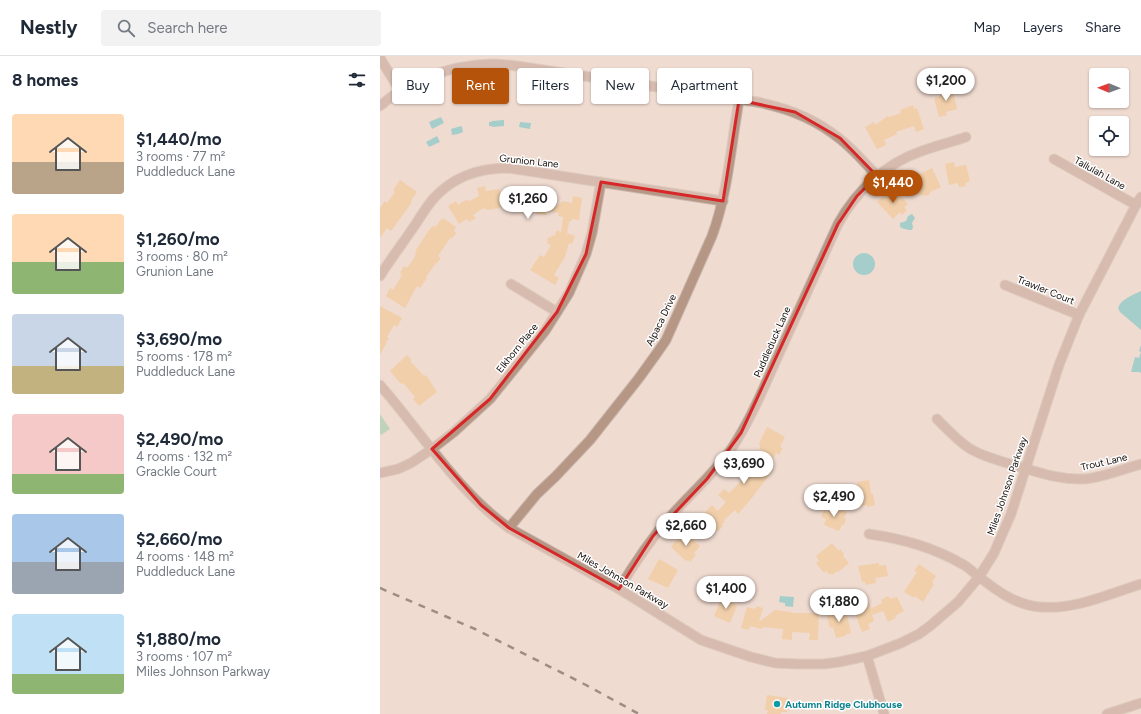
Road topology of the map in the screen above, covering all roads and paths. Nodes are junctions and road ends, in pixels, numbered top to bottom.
1 (380, 58) edge
2 (444, 72) edge
3 (392, 78) edge
4 (657, 87) edge
5 (392, 97) edge
6 (752, 101) edge
7 (738, 104) edge
8 (380, 106) edge
9 (966, 137) dead end
10 (1054, 159) dead end
11 (877, 176) junction
12 (601, 182) junction
13 (723, 201) junction
14 (1138, 201) edge
15 (380, 276) edge
16 (512, 284) dead end
17 (1005, 285) dead end
18 (557, 312) junction
19 (1079, 315) junction
20 (380, 385) edge
21 (937, 419) dead end
22 (432, 449) junction
23 (1141, 464) edge
24 (1025, 469) junction
25 (380, 473) edge
26 (509, 528) junction
27 (869, 534) dead end
28 (979, 577) junction
29 (1141, 584) edge
30 (619, 589) junction
31 (867, 656) junction
32 (1141, 703) edge
33 (884, 714) edge
34 (1107, 714) edge

1 - 3 street
2 - 4 street
5 - 8 street
6 - 11 street
7 - 13 street, Alpaca Drive
9 - 11 street, Puddleduck Lane
10 - 14 street, Tallulah Lane
11 - 30 street, Puddleduck Lane
12 - 13 street, Grunion Lane
12 - 15 street, Grunion Lane
12 - 18 street, Elkhorn Place
13 - 26 street, Alpaca Drive
14 - 19 street, Miles Johnson Parkway
16 - 18 street
17 - 19 street, Trawler Court
18 - 22 street, Elkhorn Place
19 - 24 street, Miles Johnson Parkway
20 - 22 street, Miles Johnson Parkway
21 - 24 street, Trout Lane
22 - 25 street, Elkhorn Place
22 - 26 street, Miles Johnson Parkway
23 - 24 street, Trout Lane
24 - 28 street, Miles Johnson Parkway
26 - 30 street, Miles Johnson Parkway
27 - 28 street
28 - 29 street
28 - 31 street, Miles Johnson Parkway
30 - 31 street, Miles Johnson Parkway
31 - 33 street
32 - 34 street

